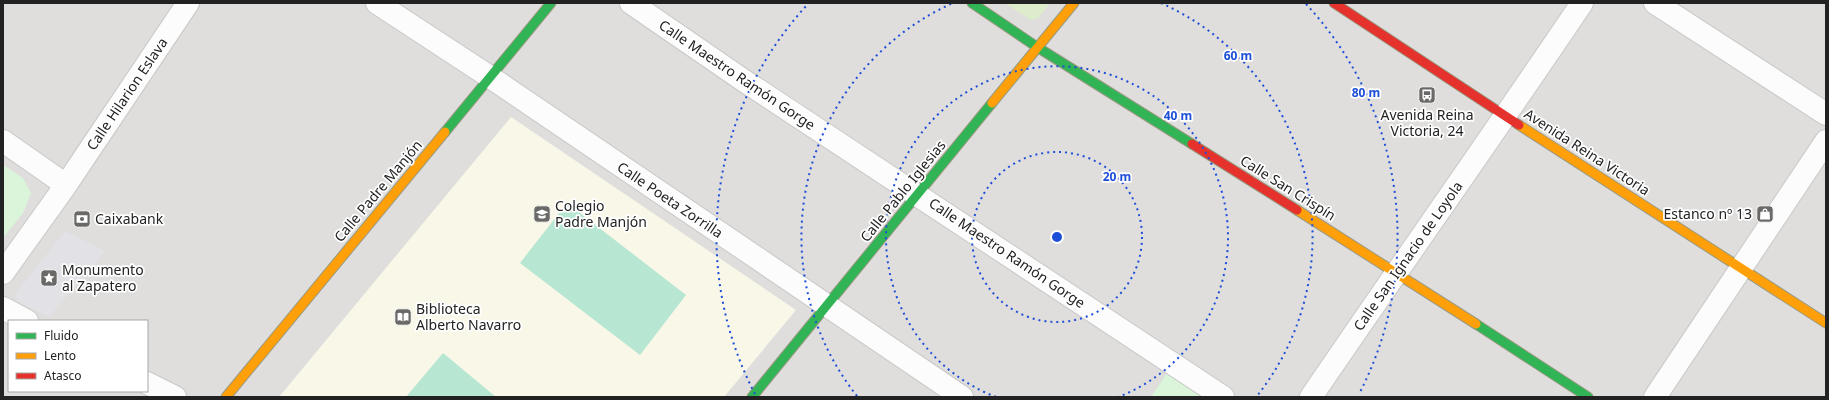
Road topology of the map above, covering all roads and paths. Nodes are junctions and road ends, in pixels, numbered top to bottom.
1 (188, 3) edge
2 (378, 3) edge
3 (551, 3) edge
4 (631, 3) edge
5 (972, 3) edge
6 (1074, 3) edge
7 (1334, 3) edge
8 (1582, 3) edge
9 (1655, 3) edge
10 (1037, 47) junction
11 (490, 77) junction
12 (1826, 114) edge
13 (1506, 117) junction
14 (3, 141) edge
15 (1826, 141) edge
16 (66, 184) junction
17 (918, 195) junction
18 (1741, 268) junction
19 (1396, 272) junction
20 (3, 273) edge
21 (826, 306) junction
22 (3, 308) edge
23 (25, 320) edge
24 (1826, 323) edge
25 (148, 384) edge
26 (175, 397) edge
27 (226, 397) edge
28 (752, 397) edge
29 (962, 397) edge
30 (1223, 397) edge
31 (1311, 397) edge
32 (1588, 397) edge
33 (1655, 397) edge

1 - 16 street, Calle Hilarion Eslava
2 - 11 street, Calle Poeta Zorrilla
3 - 11 street, Calle Padre Manjón
4 - 17 street, Calle Maestro Ramón Gorge
5 - 10 street, Calle San Crispín
6 - 10 street, Calle Pablo Iglesias
7 - 13 street, Avenida Reina Victoria
8 - 13 street, Calle San Ignacio de Loyola
9 - 12 street
10 - 17 street, Calle Pablo Iglesias
10 - 19 street, Calle San Crispín
11 - 21 street, Calle Poeta Zorrilla
11 - 27 street, Calle Padre Manjón
13 - 18 street, Avenida Reina Victoria
13 - 19 street, Calle San Ignacio de Loyola
14 - 16 street
15 - 18 street
16 - 20 street, Calle Hilarion Eslava
17 - 21 street, Calle Pablo Iglesias
17 - 30 street, Calle Maestro Ramón Gorge
18 - 24 street, Avenida Reina Victoria
18 - 33 street
19 - 31 street, Calle San Ignacio de Loyola
19 - 32 street, Calle San Crispín
21 - 28 street, Calle Pablo Iglesias
21 - 29 street, Calle Poeta Zorrilla
22 - 23 street
25 - 26 street

